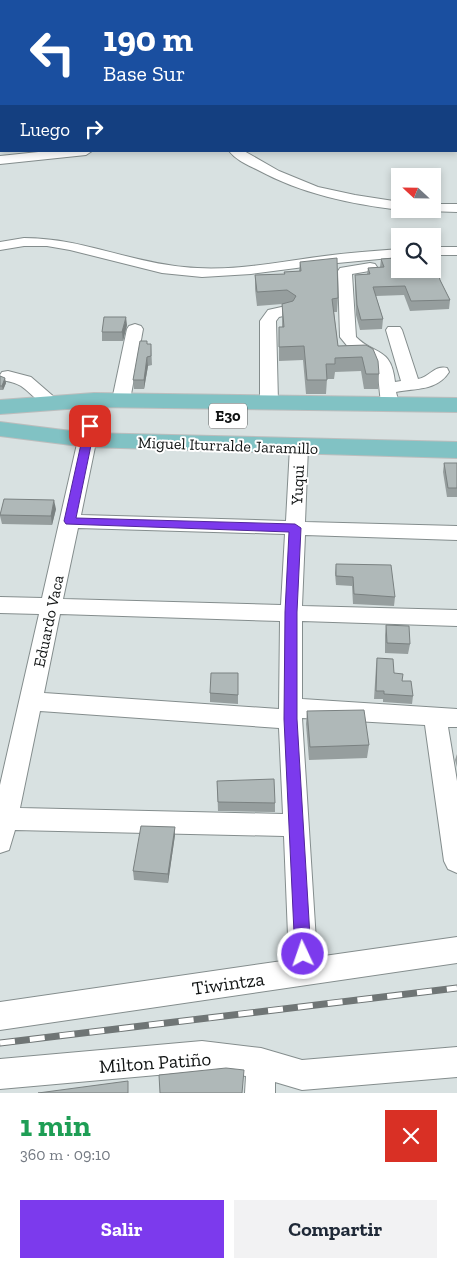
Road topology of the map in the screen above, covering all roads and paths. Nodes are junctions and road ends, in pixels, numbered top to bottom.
1 (76, 152) edge
2 (236, 152) edge
3 (0, 160) edge
4 (391, 205) edge
5 (441, 208) edge
6 (457, 208) edge
7 (0, 246) edge
8 (441, 251) edge
9 (457, 251) edge
10 (391, 254) edge
11 (376, 266) edge
12 (286, 311) edge
13 (135, 330) dead end
14 (394, 330) dead end
15 (441, 372) dead end
16 (8, 376) dead end
17 (411, 384) junction
18 (389, 396) junction
19 (121, 400) junction
20 (269, 402) junction
21 (52, 403) junction
22 (457, 405) edge
23 (0, 408) edge
24 (91, 420) junction
25 (457, 422) edge
26 (0, 427) edge
27 (457, 435) edge
28 (299, 447) junction
29 (457, 450) edge
30 (70, 521) junction
31 (295, 528) junction
32 (457, 532) edge
33 (0, 605) edge
34 (51, 607) junction
35 (291, 612) junction
36 (457, 618) edge
37 (31, 701) junction
38 (290, 714) junction
39 (446, 718) edge
40 (296, 825) junction
41 (2, 831) edge
42 (457, 861) edge
43 (457, 950) edge
44 (304, 972) junction
45 (0, 1016) edge
46 (457, 1062) edge
47 (261, 1063) junction
48 (0, 1074) edge
49 (260, 1093) edge

1 - 3 street
2 - 4 street
5 - 6 street
7 - 10 street
8 - 9 street
11 - 18 street
12 - 20 street
13 - 19 street
14 - 17 street
15 - 17 street
16 - 21 street
17 - 18 street
18 - 20 main road, Miguel Iturralde Jaramillo
18 - 22 main road, Miguel Iturralde Jaramillo
19 - 20 main road, Miguel Iturralde Jaramillo
19 - 24 main road, Miguel Iturralde Jaramillo
21 - 23 main road, Miguel Iturralde Jaramillo
21 - 24 main road, Miguel Iturralde Jaramillo
23 - 24 main road, Miguel Iturralde Jaramillo / E30
24 - 25 main road, Miguel Iturralde Jaramillo / E30
24 - 26 main road, Miguel Iturralde Jaramillo
24 - 27 main road, Miguel Iturralde Jaramillo / E30
24 - 28 main road, Miguel Iturralde Jaramillo
24 - 30 street, Eduardo Vaca
28 - 29 main road, Miguel Iturralde Jaramillo
28 - 31 street, Yuqui
30 - 31 street
30 - 34 street, Eduardo Vaca
31 - 32 street
31 - 35 street, Yuqui
33 - 34 street
34 - 35 street
34 - 37 street, Eduardo Vaca
35 - 36 street
35 - 38 street, Yuqui
37 - 38 street
37 - 41 street, Eduardo Vaca
38 - 39 street
38 - 40 street, Yuqui
39 - 42 street
40 - 41 street
40 - 44 street, Yuqui
43 - 44 street, Tiwintza
44 - 45 street, Tiwintza
46 - 47 street, Milton Patiño
47 - 48 street, Milton Patiño
47 - 49 street

